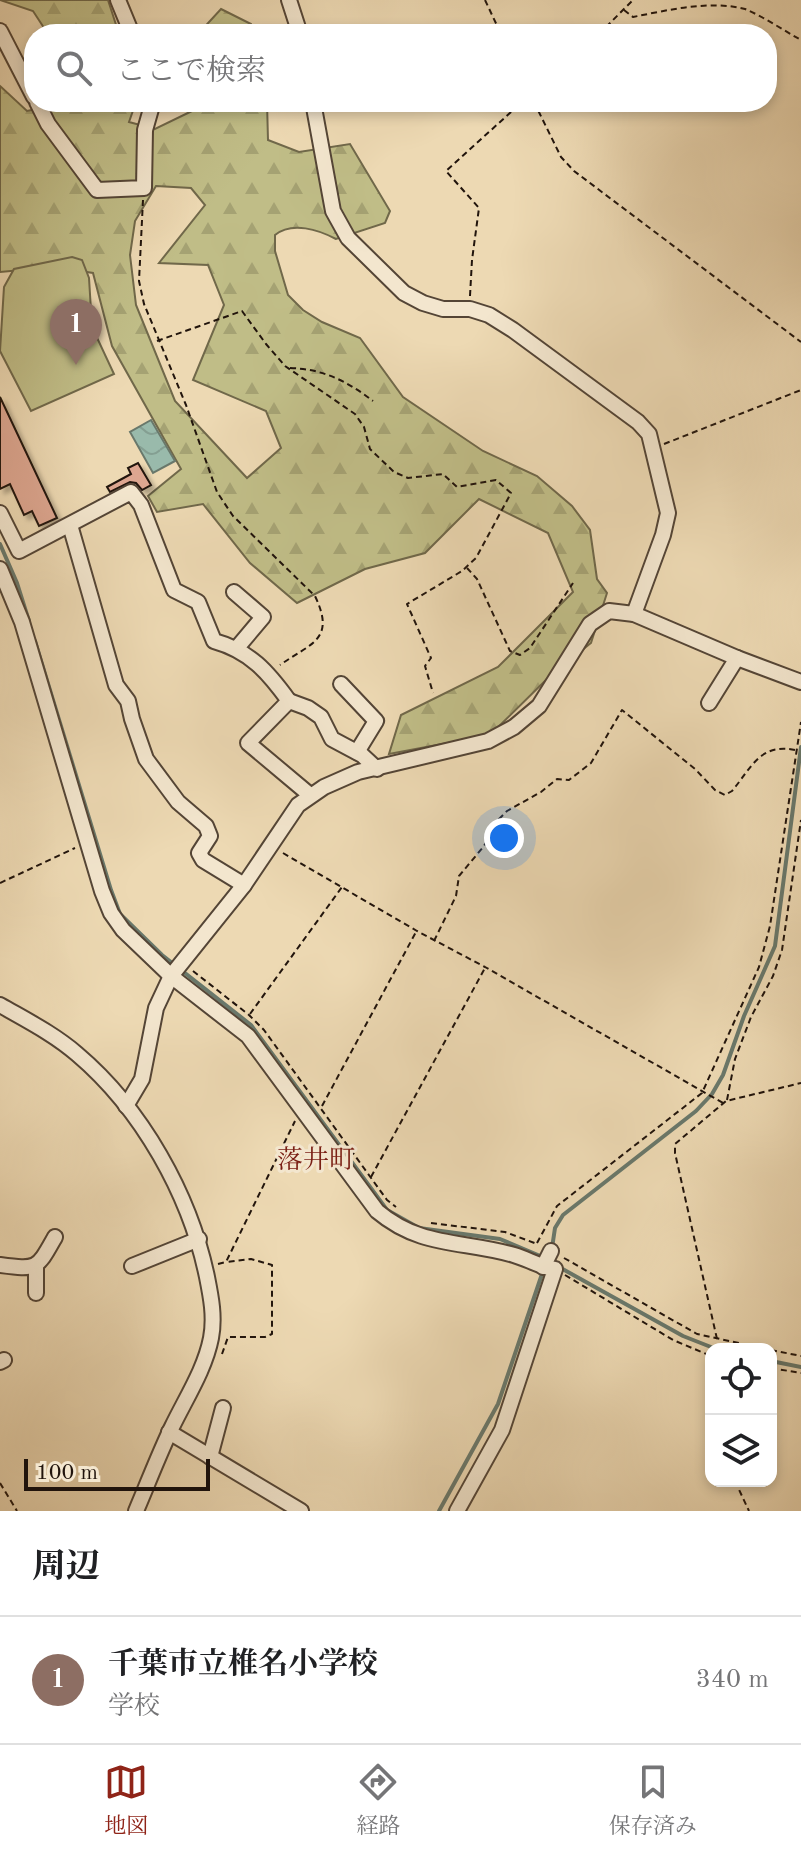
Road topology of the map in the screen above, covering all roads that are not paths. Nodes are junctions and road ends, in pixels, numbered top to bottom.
1 (118, 0) edge
2 (289, 0) edge
3 (128, 24) edge
4 (297, 24) edge
5 (0, 31) edge
6 (24, 78) edge
7 (42, 112) edge
8 (150, 112) edge
9 (315, 112) edge
10 (0, 513) edge
11 (70, 525) junction
12 (0, 569) edge
13 (234, 592) dead end
14 (634, 614) junction
15 (236, 649) junction
16 (737, 658) junction
17 (801, 682) edge
18 (341, 684) dead end
19 (289, 701) junction
20 (709, 703) dead end
21 (357, 752) junction
22 (377, 769) junction
23 (310, 795) junction
24 (244, 885) junction
25 (171, 976) junction
26 (0, 1005) edge
27 (126, 1106) junction
28 (55, 1237) dead end
29 (199, 1239) junction
30 (551, 1251) road end
31 (0, 1265) edge
32 (36, 1266) junction
33 (132, 1266) dead end
34 (549, 1268) junction
35 (36, 1293) dead end
36 (223, 1408) dead end
37 (169, 1432) junction
38 (210, 1457) junction
39 (136, 1511) edge
40 (301, 1511) edge
41 (457, 1511) edge

1 - 3 street
2 - 4 street
5 - 6 street
7 - 8 street
9 - 14 street
10 - 11 street
11 - 15 street
11 - 24 street
12 - 25 street
13 - 15 street
14 - 16 street
14 - 22 street
15 - 19 street
16 - 17 street
16 - 20 street
18 - 21 street
19 - 21 street
19 - 23 street
21 - 22 street
22 - 23 street
23 - 24 street
24 - 25 street
25 - 27 street
25 - 34 street
26 - 27 street
27 - 29 street
28 - 32 street
29 - 33 street
29 - 37 street
30 - 34 street
31 - 32 street
32 - 35 street
34 - 41 street
36 - 38 street
37 - 38 street
37 - 39 street
38 - 40 street

